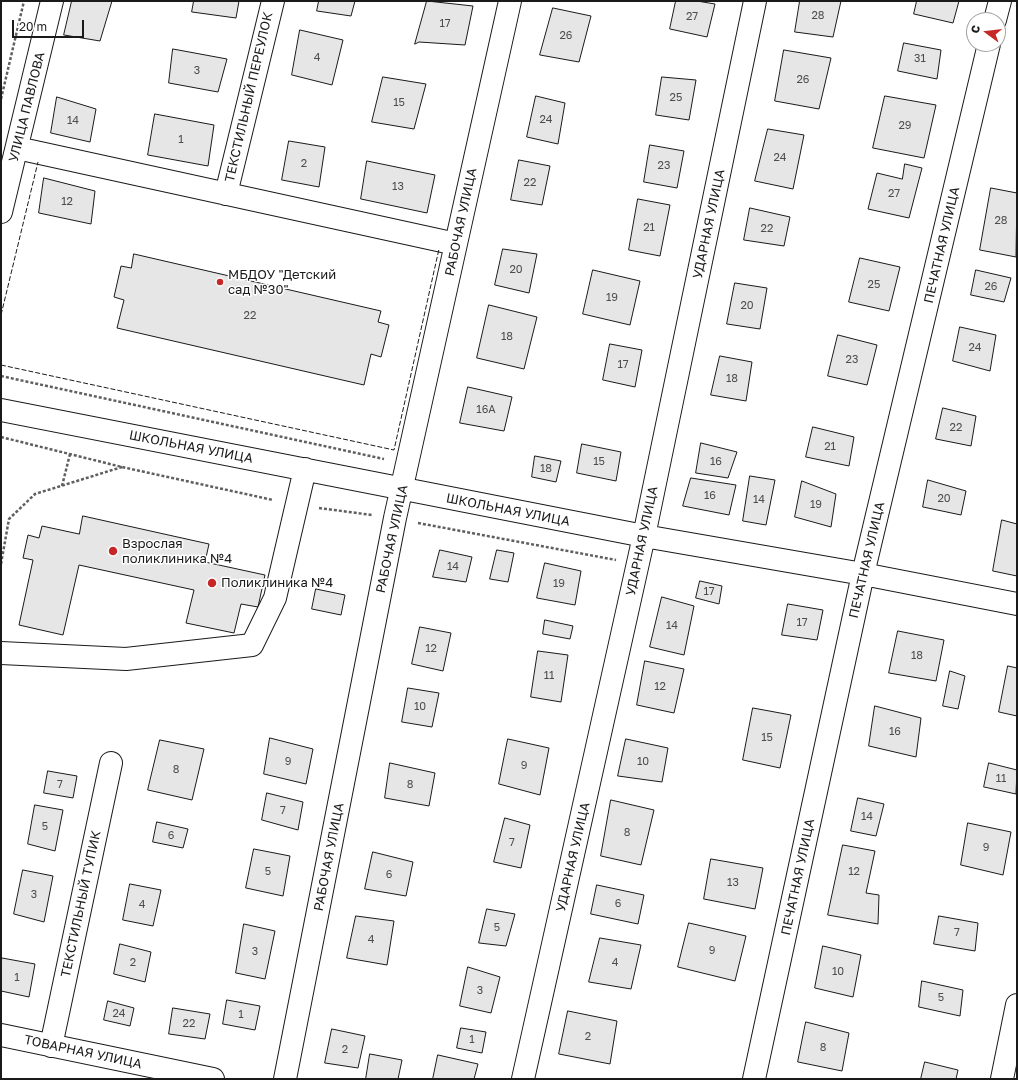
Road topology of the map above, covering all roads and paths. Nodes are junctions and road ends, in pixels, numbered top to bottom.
1 (24, 1) edge
2 (52, 1) edge
3 (272, 1) edge
4 (510, 1) edge
5 (755, 1) edge
6 (1000, 1) edge
7 (997, 12) edge
8 (987, 52) edge
9 (1, 99) edge
10 (17, 148) junction
11 (226, 194) junction
12 (1, 212) edge
13 (456, 244) junction
14 (1, 376) edge
15 (1, 410) edge
16 (70, 454) dead end
17 (407, 464) junction
18 (122, 467) dead end
19 (305, 469) junction
20 (62, 486) junction
21 (402, 489) junction
22 (644, 536) junction
23 (1, 564) edge
24 (863, 574) junction
25 (1017, 604) edge
26 (1, 653) edge
27 (111, 763) dead end
28 (1017, 1005) edge
29 (1, 1035) edge
30 (51, 1046) junction
31 (213, 1079) edge
32 (285, 1079) edge
33 (523, 1079) edge
34 (754, 1079) edge
35 (1002, 1079) edge

1 - 9 path
2 - 10 street, УЛИЦА ПАВЛОВА
3 - 11 street, ТЕКСТИЛЬНЫЙ ПЕРЕУЛОК
4 - 13 street, РАБОЧАЯ УЛИЦА
5 - 22 street, УДАРНАЯ УЛИЦА
6 - 7 street
8 - 24 street, ПЕЧАТНАЯ УЛИЦА
10 - 11 street
10 - 12 street, УЛИЦА ПАВЛОВА
11 - 13 street
13 - 17 street, РАБОЧАЯ УЛИЦА
14 - 17 path
15 - 19 street, ШКОЛЬНАЯ УЛИЦА
16 - 20 path
17 - 21 street, РАБОЧАЯ УЛИЦА
18 - 20 path
19 - 21 street, ШКОЛЬНАЯ УЛИЦА
19 - 26 street
20 - 23 path
21 - 22 street, ШКОЛЬНАЯ УЛИЦА
21 - 32 street, РАБОЧАЯ УЛИЦА
22 - 24 street, ШКОЛЬНАЯ УЛИЦА
22 - 33 street, УДАРНАЯ УЛИЦА
24 - 25 street, ШКОЛЬНАЯ УЛИЦА
24 - 34 street, ПЕЧАТНАЯ УЛИЦА
27 - 30 street, ТЕКСТИЛЬНЫЙ ТУПИК
28 - 35 street
29 - 30 street, ТОВАРНАЯ УЛИЦА
30 - 31 street, ТОВАРНАЯ УЛИЦА

